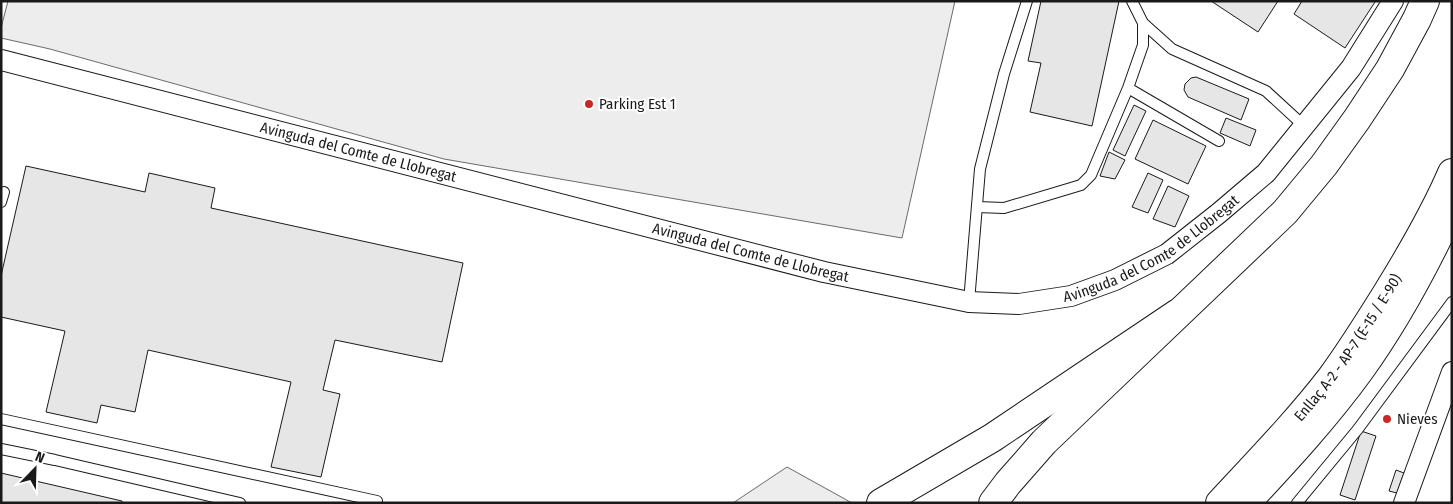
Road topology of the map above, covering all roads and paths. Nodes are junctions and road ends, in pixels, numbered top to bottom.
1 (1027, 1) edge
2 (1132, 1) edge
3 (1393, 1) edge
4 (1425, 1) edge
5 (1143, 23) junction
6 (1, 60) edge
7 (1128, 88) junction
8 (1304, 126) junction
9 (1218, 141) dead end
10 (1452, 173) edge
11 (977, 207) junction
12 (1452, 208) edge
13 (969, 302) junction
14 (1452, 302) edge
15 (1178, 313) junction
16 (1452, 372) edge
17 (1, 419) edge
18 (1, 449) edge
19 (377, 501) dead end
20 (240, 503) edge
21 (881, 503) edge
22 (994, 503) edge
23 (1220, 503) edge
24 (1246, 503) edge
25 (1297, 503) edge
26 (1404, 503) edge

1 - 11 lane
2 - 5 lane
3 - 8 street, Avinguda del Comte de Llobregat
4 - 15 highway
5 - 7 lane
5 - 8 lane
6 - 13 street, Avinguda del Comte de Llobregat
7 - 9 lane
7 - 11 lane
8 - 13 street, Avinguda del Comte de Llobregat
10 - 23 highway, Enllaç A-2 - AP-7 (E-15 / E-90)
11 - 13 lane
12 - 24 highway
14 - 25 lane
15 - 21 highway
15 - 22 highway
16 - 26 street
17 - 19 lane
18 - 20 lane

